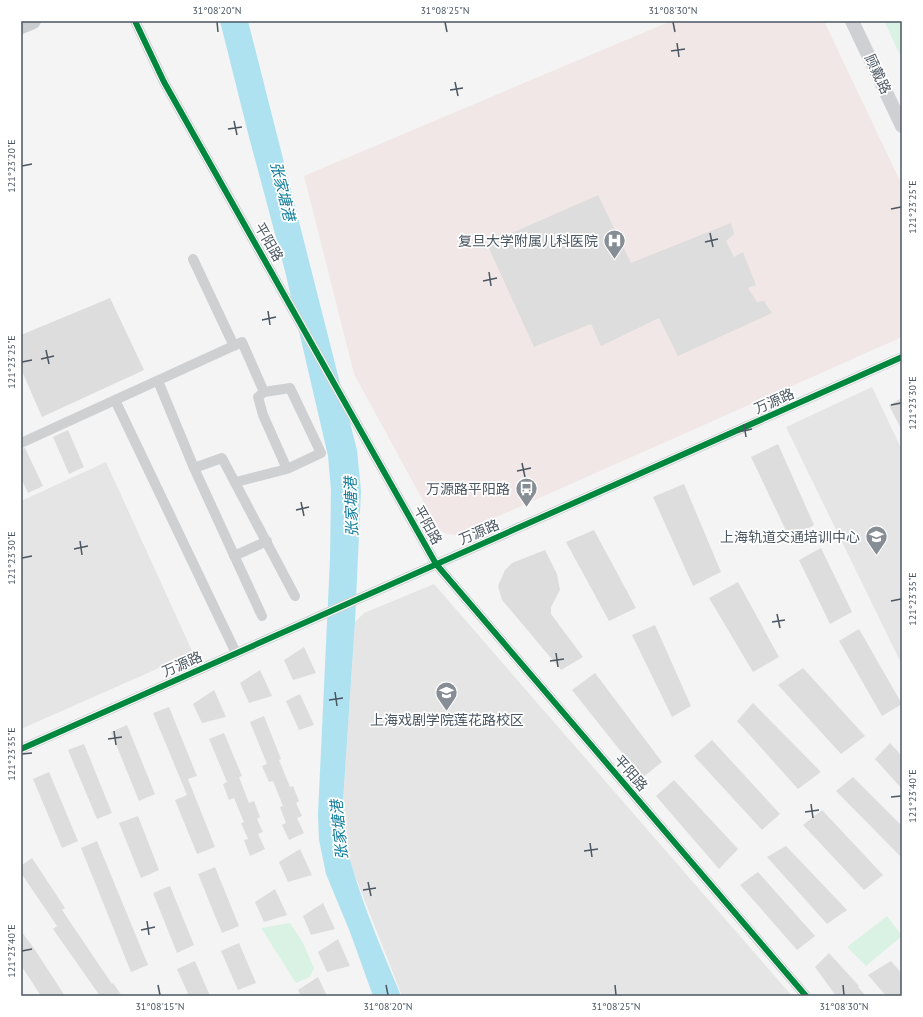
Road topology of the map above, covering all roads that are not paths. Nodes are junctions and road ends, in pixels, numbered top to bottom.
1 (33, 21) edge
2 (135, 21) edge
3 (852, 21) edge
4 (21, 26) edge
5 (902, 126) edge
6 (193, 259) dead end
7 (234, 346) junction
8 (902, 358) edge
9 (158, 381) junction
10 (264, 392) junction
11 (115, 400) junction
12 (21, 443) edge
13 (194, 468) junction
14 (287, 469) junction
15 (236, 482) junction
16 (267, 541) junction
17 (234, 556) junction
18 (436, 564) junction
19 (295, 596) dead end
20 (262, 616) dead end
21 (236, 653) junction
22 (21, 749) edge
23 (806, 996) edge

1 - 4 main road
2 - 18 street, 平阳路
3 - 5 main road, 顾戴路
6 - 7 street
7 - 9 street
7 - 10 street
8 - 18 street, 万源路
9 - 11 street
9 - 13 street
10 - 14 street
10 - 14 street
11 - 12 street
11 - 21 street
13 - 15 street
13 - 17 street
14 - 15 street
15 - 16 street
16 - 17 street
16 - 19 street
17 - 20 street
18 - 21 street, 万源路
18 - 23 street, 平阳路
21 - 22 street, 万源路

